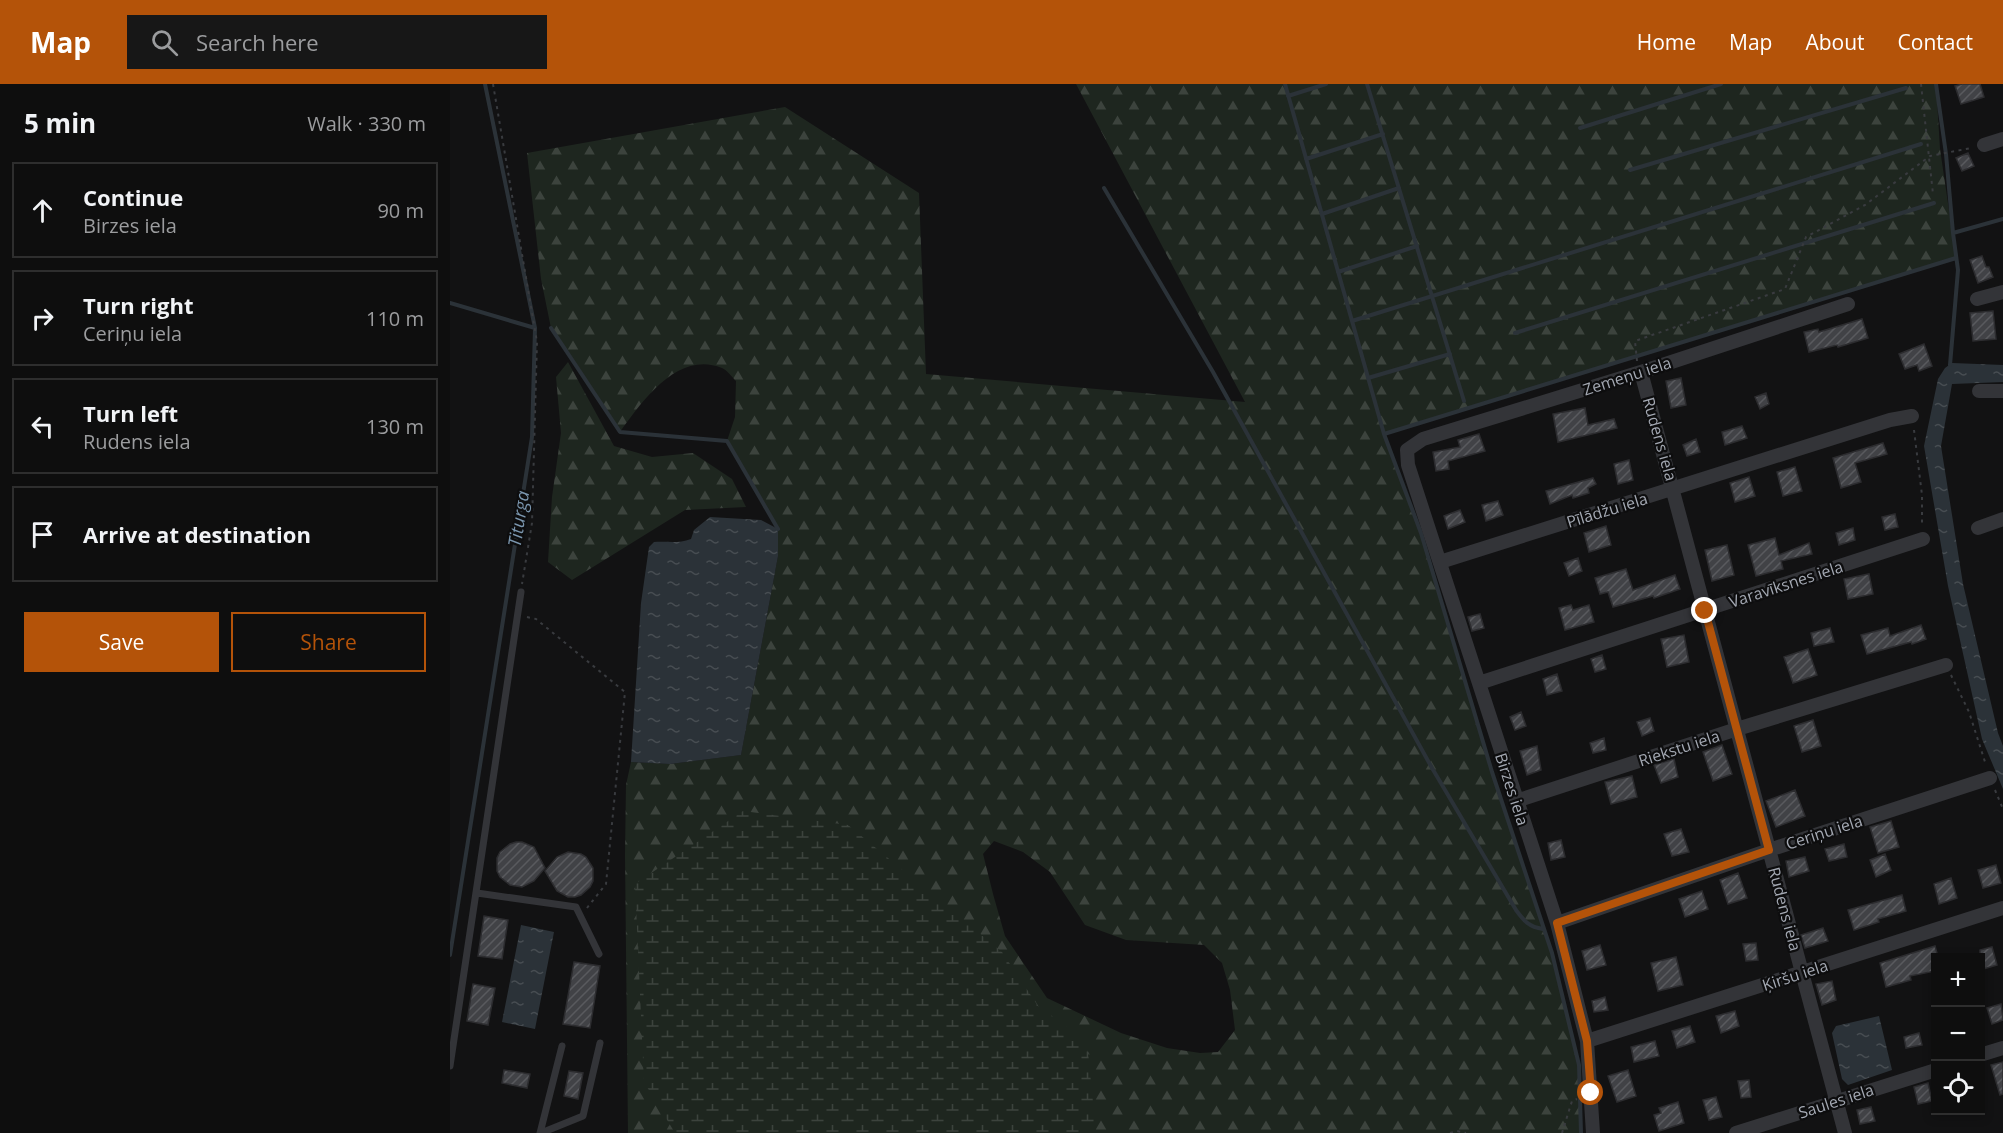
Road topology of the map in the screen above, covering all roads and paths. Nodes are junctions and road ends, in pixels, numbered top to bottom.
1 (493, 84) edge
2 (1921, 84) edge
3 (2003, 139) edge
4 (1984, 145) joint
5 (1930, 156) junction
6 (1933, 194) dead end
7 (2003, 292) edge
8 (1977, 299) dead end
9 (1848, 304) dead end
10 (1641, 372) junction
11 (1979, 391) dead end
12 (2003, 392) edge
13 (1911, 416) joint
14 (1407, 450) joint
15 (1674, 490) junction
16 (2003, 519) edge
17 (1978, 528) dead end
18 (1923, 539) joint
19 (1440, 562) junction
20 (521, 592) joint
21 (1705, 611) junction
22 (518, 616) junction
23 (1946, 664) joint
24 (1479, 683) junction
25 (1737, 729) junction
26 (1990, 778) junction
27 (1516, 801) junction
28 (2003, 809) edge
29 (1769, 850) junction
30 (477, 893) junction
31 (2003, 908) edge
32 (581, 917) junction
33 (1557, 923) junction
34 (599, 954) dead end
35 (1803, 972) junction
36 (1587, 1041) junction
37 (600, 1043) dead end
38 (562, 1046) dead end
39 (2003, 1048) edge
40 (1985, 1053) edge
41 (450, 1066) edge
42 (1931, 1071) edge
43 (1591, 1093) junction
44 (1836, 1101) junction
45 (540, 1133) edge
46 (1450, 1133) edge
47 (1466, 1133) edge
48 (1562, 1133) edge
49 (1593, 1133) edge
50 (1736, 1133) edge
51 (1845, 1133) edge

1 - 20 path
2 - 5 path
3 - 4 street
4 - 5 path
5 - 6 path
5 - 10 path
7 - 8 street
9 - 10 street, Zemeņu iela
10 - 14 street, Zemeņu iela
10 - 15 street, Rudens iela
11 - 12 street
13 - 15 street, Pīlādžu iela
13 - 18 path
14 - 19 street, Birzes iela
15 - 19 street, Pīlādžu iela
15 - 21 street, Rudens iela
16 - 17 street
18 - 21 street, Varavīksnes iela
19 - 24 street, Birzes iela
20 - 22 lane
21 - 24 street, Varavīksnes iela
21 - 25 street, Rudens iela
22 - 30 lane
22 - 32 path
23 - 25 street, Riekstu iela
23 - 26 path
24 - 27 street, Birzes iela
25 - 27 street, Riekstu iela
25 - 29 street, Rudens iela
26 - 28 path
26 - 29 street, Ceriņu iela
27 - 33 street, Birzes iela
29 - 33 street, Ceriņu iela
29 - 35 street, Rudens iela
30 - 32 lane
30 - 41 lane
31 - 35 street, Ķiršu iela
32 - 34 lane
33 - 36 street, Birzes iela
35 - 36 street, Ķiršu iela
35 - 44 street, Rudens iela
36 - 43 street, Birzes iela
37 - 45 lane
38 - 45 lane
39 - 40 street
42 - 44 street, Saules iela
43 - 48 path
43 - 49 street, Birzes iela
44 - 50 street, Saules iela
44 - 51 street, Rudens iela
46 - 47 path

